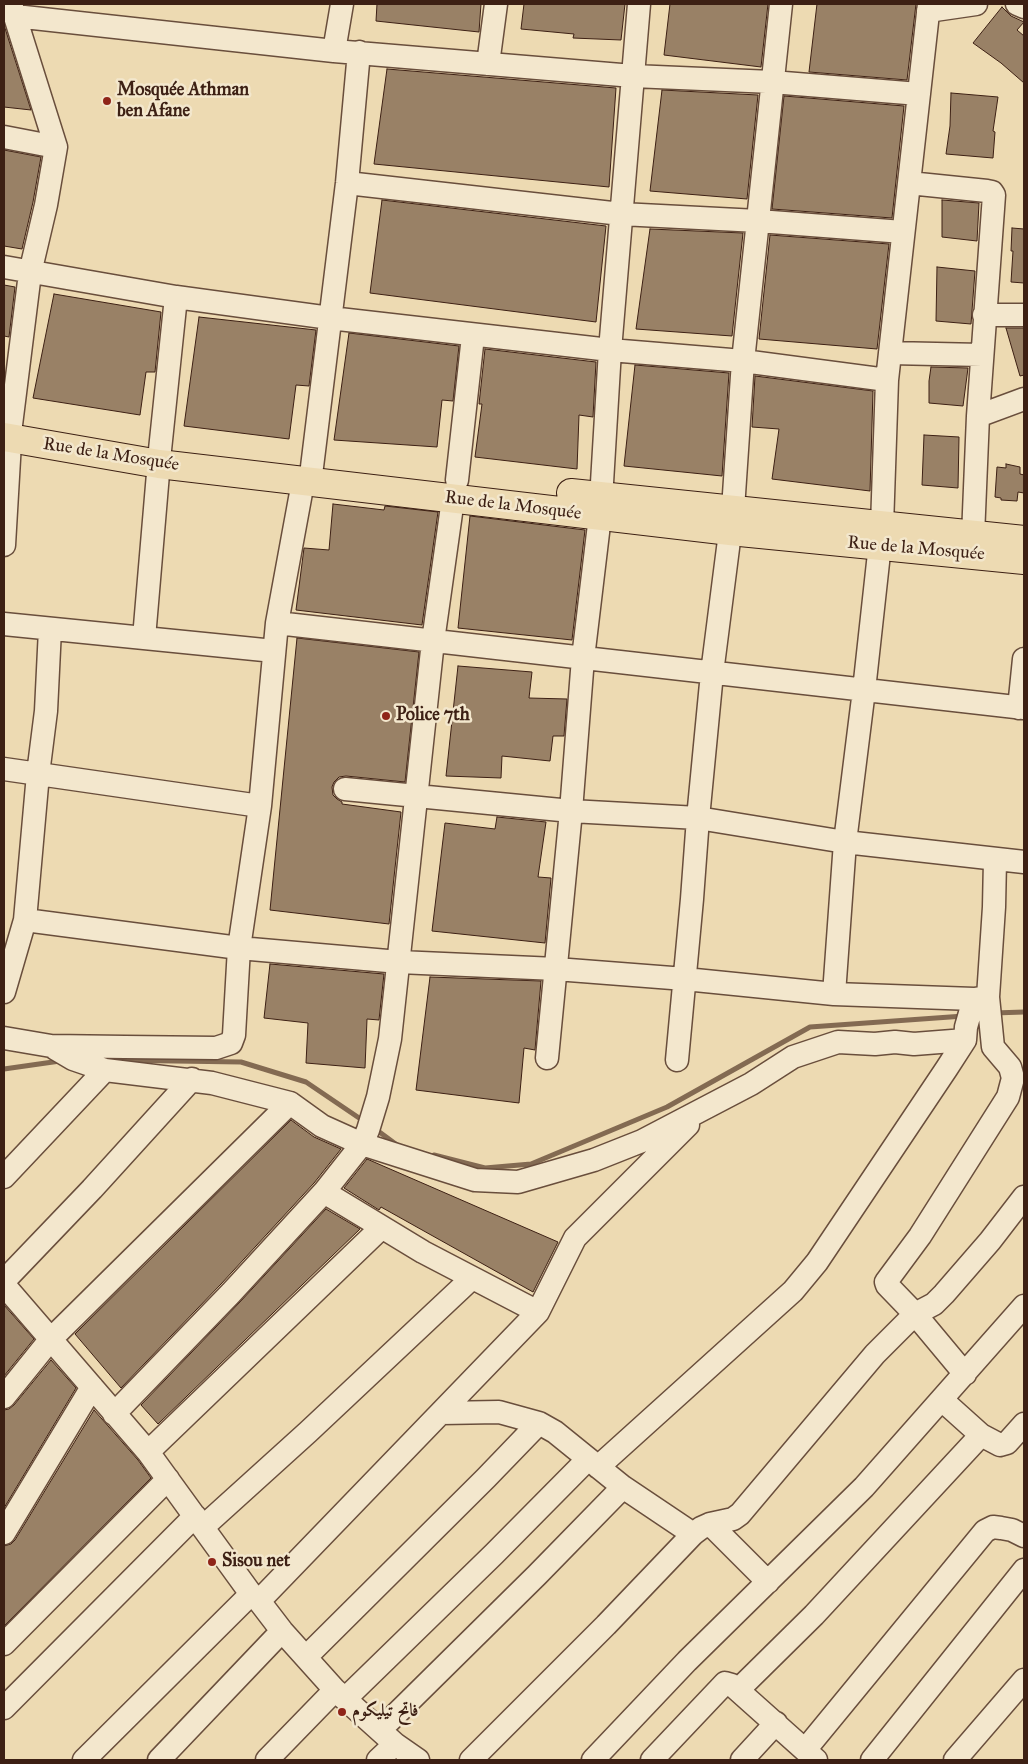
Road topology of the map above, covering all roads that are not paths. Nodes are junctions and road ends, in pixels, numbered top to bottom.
1 (342, 4) edge
2 (496, 4) edge
3 (639, 4) edge
4 (781, 4) edge
5 (976, 4) edge
6 (1017, 4) edge
7 (929, 7) edge
8 (1024, 7) edge
9 (13, 10) edge
10 (334, 51) junction
11 (359, 52) junction
12 (488, 64) junction
13 (633, 76) junction
14 (772, 82) junction
15 (919, 94) junction
16 (4, 137) edge
17 (56, 147) junction
18 (347, 183) junction
19 (909, 183) junction
20 (621, 214) junction
21 (758, 221) junction
22 (903, 232) junction
23 (4, 267) edge
24 (30, 272) junction
25 (176, 296) junction
26 (984, 315) junction
27 (1024, 315) edge
28 (330, 318) junction
29 (473, 336) junction
30 (610, 350) junction
31 (890, 353) junction
32 (982, 355) junction
33 (743, 361) junction
34 (887, 380) junction
35 (1024, 399) edge
36 (978, 416) junction
37 (7, 431) edge
38 (160, 457) junction
39 (308, 474) junction
40 (455, 489) junction
41 (601, 506) junction
42 (731, 520) junction
43 (880, 536) junction
44 (974, 536) junction
45 (1024, 540) edge
46 (4, 545) edge
47 (1024, 560) edge
48 (277, 623) junction
49 (4, 624) edge
50 (50, 629) junction
51 (144, 638) junction
52 (432, 641) junction
53 (274, 651) junction
54 (583, 658) junction
55 (1024, 660) edge
56 (712, 673) junction
57 (864, 690) junction
58 (1022, 708) edge
59 (4, 769) edge
60 (38, 774) junction
61 (345, 789) dead end
62 (416, 795) junction
63 (260, 806) junction
64 (571, 812) junction
65 (698, 818) junction
66 (845, 842) junction
67 (995, 860) junction
68 (1024, 862) edge
69 (25, 920) junction
70 (240, 948) junction
71 (399, 962) junction
72 (556, 969) junction
73 (685, 979) junction
74 (4, 992) edge
75 (834, 994) junction
76 (981, 998) junction
77 (4, 1038) edge
78 (965, 1040) junction
79 (51, 1046) junction
80 (547, 1058) dead end
81 (677, 1060) dead end
82 (105, 1070) junction
83 (192, 1079) junction
84 (290, 1103) junction
85 (702, 1111) junction
86 (362, 1144) junction
87 (4, 1177) edge
88 (324, 1192) junction
89 (1024, 1198) edge
90 (382, 1227) junction
91 (472, 1278) junction
92 (4, 1281) edge
93 (4, 1285) edge
94 (1024, 1306) edge
95 (538, 1312) junction
96 (915, 1314) junction
97 (50, 1340) junction
98 (965, 1374) junction
99 (92, 1387) junction
100 (4, 1397) edge
101 (942, 1400) junction
102 (441, 1413) junction
103 (114, 1414) junction
104 (539, 1423) junction
105 (1024, 1424) edge
106 (981, 1435) junction
107 (148, 1452) junction
108 (593, 1463) junction
109 (168, 1479) junction
110 (623, 1487) junction
111 (199, 1521) junction
112 (701, 1529) junction
113 (4, 1532) edge
114 (1024, 1536) edge
115 (1024, 1570) edge
116 (768, 1582) junction
117 (255, 1597) junction
118 (282, 1631) junction
119 (4, 1644) edge
120 (306, 1657) junction
121 (1024, 1680) edge
122 (738, 1690) junction
123 (340, 1694) junction
124 (4, 1708) edge
125 (776, 1724) junction
126 (387, 1737) junction
127 (811, 1755) edge
128 (84, 1760) edge
129 (159, 1760) edge
130 (267, 1760) edge
131 (378, 1760) edge
132 (418, 1760) edge
133 (471, 1760) edge
134 (593, 1760) edge
135 (652, 1760) edge
136 (742, 1760) edge
137 (872, 1760) edge
138 (956, 1760) edge

1 - 10 street
2 - 12 street
3 - 13 street
4 - 14 street
5 - 7 street
6 - 8 street
7 - 15 street
9 - 10 street
9 - 17 street
10 - 11 street
11 - 12 street
11 - 18 street
12 - 13 street
13 - 14 street
13 - 20 street
14 - 15 street
14 - 21 street
15 - 19 street
16 - 17 street
17 - 24 street
18 - 20 street
18 - 28 street
19 - 22 street
19 - 26 street
20 - 21 street
20 - 30 street
21 - 22 street
21 - 33 street
22 - 31 street
23 - 24 street
24 - 25 street
24 - 37 street
25 - 28 street
25 - 38 street
26 - 27 street
26 - 32 street
28 - 29 street
28 - 39 street
29 - 30 street
29 - 40 street
30 - 33 street
30 - 41 street
31 - 32 street
31 - 34 street
32 - 36 street
33 - 34 street
33 - 42 street
34 - 43 street
35 - 36 street
36 - 44 street
37 - 38 main road, Rue de la Mosquée
37 - 46 street
38 - 39 main road, Rue de la Mosquée
38 - 51 street
39 - 40 main road, Rue de la Mosquée
39 - 48 street
40 - 41 main road, Rue de la Mosquée
40 - 52 street
41 - 42 main road, Rue de la Mosquée
41 - 54 street
42 - 43 main road, Rue de la Mosquée
42 - 56 street
43 - 44 main road
43 - 47 main road, Rue de la Mosquée
43 - 57 street
44 - 45 main road
48 - 52 street
48 - 53 street
49 - 50 street
50 - 51 street
50 - 60 street
51 - 53 street
52 - 54 street
52 - 62 street
53 - 63 street
54 - 56 street
54 - 64 street
55 - 58 street
56 - 57 street
56 - 65 street
57 - 58 street
57 - 66 street
59 - 60 street
60 - 63 street
60 - 69 street
61 - 62 street
62 - 64 street
62 - 71 street
63 - 70 street
64 - 65 street
64 - 72 street
65 - 66 street
65 - 73 street
66 - 67 street
66 - 75 street
67 - 68 street
67 - 76 street
69 - 70 street
69 - 74 street
70 - 71 street
70 - 79 street
71 - 72 street
71 - 86 street
72 - 73 street
72 - 80 street
73 - 75 street
73 - 81 street
75 - 76 street
76 - 78 street
76 - 96 street
77 - 79 street
78 - 85 street
78 - 108 street
79 - 82 street
82 - 83 street
82 - 87 street
83 - 84 street
83 - 92 street
84 - 86 street
84 - 97 street
85 - 86 street
85 - 95 street
86 - 88 street
88 - 90 street
88 - 103 street
89 - 96 street
90 - 91 street
90 - 107 street
91 - 95 street
91 - 111 street
93 - 97 street
94 - 98 street
95 - 102 street
96 - 98 street
96 - 112 street
97 - 99 street
97 - 100 street
98 - 101 street
99 - 103 street
99 - 113 street
101 - 106 street
101 - 116 street
102 - 104 street
102 - 117 street
103 - 107 street
104 - 108 street
104 - 120 street
105 - 106 street
106 - 122 street
107 - 109 street
108 - 110 street
108 - 123 street
109 - 111 street
109 - 119 street
110 - 112 street
110 - 126 street
111 - 117 street
111 - 124 street
112 - 116 street
112 - 133 street
114 - 127 street
115 - 137 street
116 - 134 street
117 - 118 street
117 - 128 street
118 - 120 street
118 - 129 street
120 - 123 street
121 - 138 street
122 - 125 street
122 - 135 street
123 - 126 street
123 - 130 street
125 - 127 street
125 - 136 street
126 - 131 street
126 - 132 street

